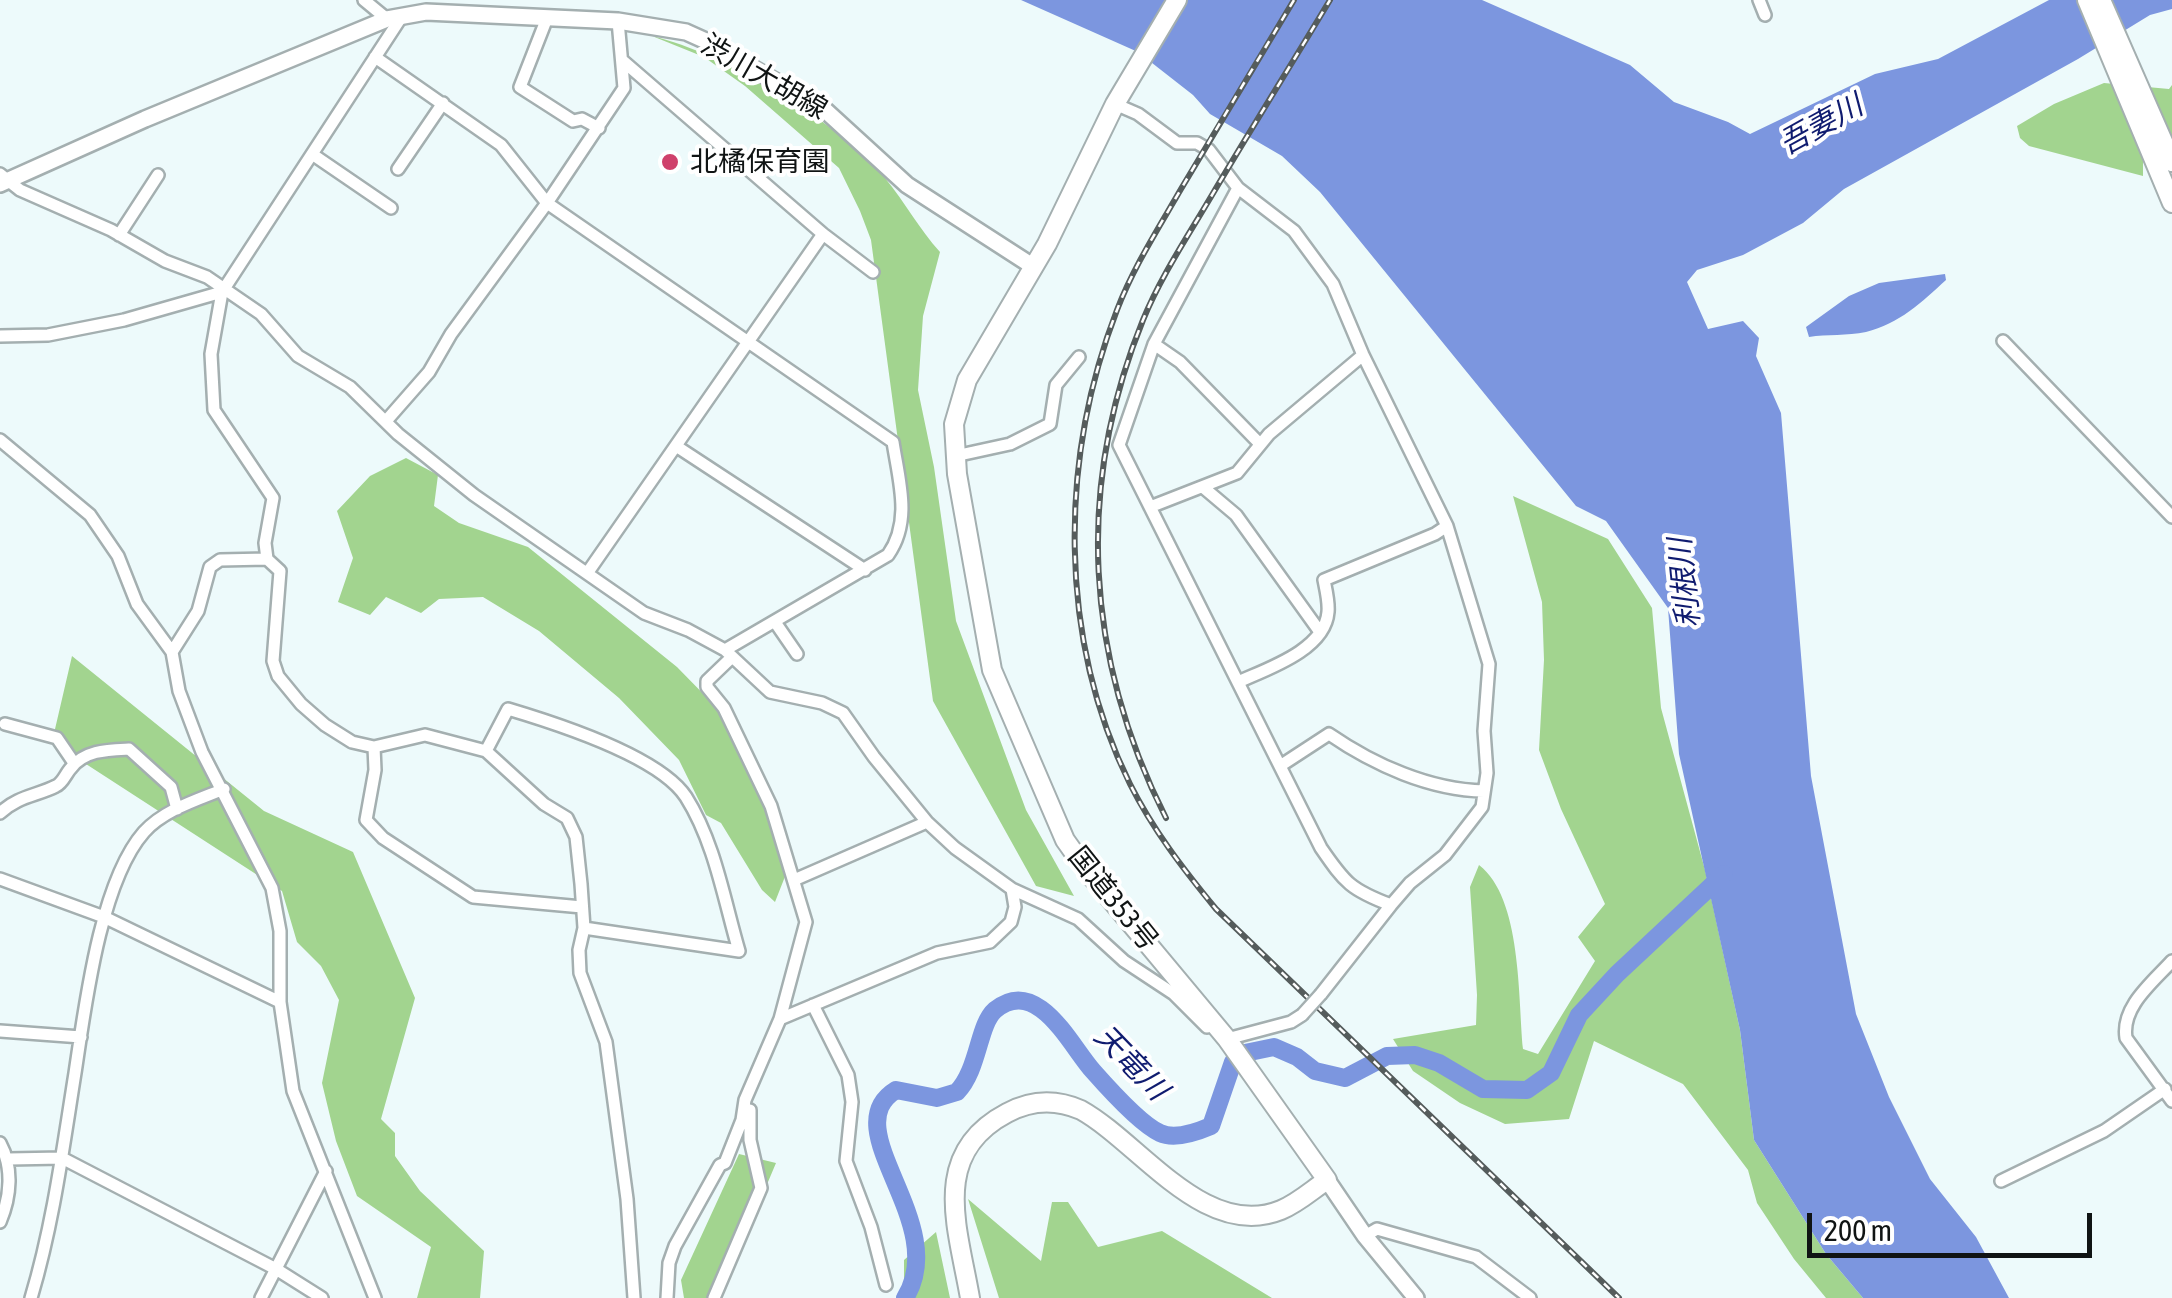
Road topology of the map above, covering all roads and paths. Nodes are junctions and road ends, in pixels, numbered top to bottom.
1 (364, 0) edge
2 (1177, 0) edge
3 (1759, 0) edge
4 (2087, 0) edge
5 (2101, 0) edge
6 (398, 13) edge
7 (1765, 14) dead end
8 (548, 18) junction
9 (618, 21) junction
10 (375, 57) junction
11 (622, 61) junction
12 (1118, 99) junction
13 (443, 104) junction
14 (598, 128) junction
15 (312, 154) junction
16 (2165, 163) edge
17 (398, 169) dead end
18 (158, 175) dead end
19 (3, 179) edge
20 (1238, 188) junction
21 (2172, 202) edge
22 (547, 203) junction
23 (391, 208) dead end
24 (823, 234) junction
25 (119, 235) junction
26 (1034, 267) junction
27 (873, 272) dead end
28 (224, 290) junction
29 (0, 336) edge
30 (748, 340) junction
31 (2003, 341) dead end
32 (1154, 344) junction
33 (1363, 355) junction
34 (1078, 357) dead end
35 (386, 421) junction
36 (0, 440) edge
37 (1260, 444) junction
38 (676, 446) junction
39 (955, 456) junction
40 (1204, 488) junction
41 (1150, 507) junction
42 (2172, 518) edge
43 (1447, 526) junction
44 (267, 559) junction
45 (865, 570) junction
46 (588, 572) junction
47 (775, 622) junction
48 (1320, 632) junction
49 (172, 652) junction
50 (729, 653) junction
51 (796, 654) dead end
52 (1238, 682) junction
53 (5, 724) dead end
54 (374, 747) junction
55 (486, 751) junction
56 (74, 764) junction
57 (1280, 766) junction
58 (224, 789) junction
59 (1484, 791) junction
60 (177, 808) junction
61 (0, 813) edge
62 (926, 822) junction
63 (0, 879) edge
64 (794, 880) junction
65 (1012, 889) junction
66 (1391, 906) junction
67 (582, 908) junction
68 (104, 917) junction
69 (584, 928) junction
70 (2172, 962) edge
71 (280, 1002) junction
72 (813, 1005) junction
73 (780, 1020) junction
74 (0, 1031) edge
75 (80, 1037) junction
76 (1230, 1044) junction
77 (2165, 1089) junction
78 (749, 1091) junction
79 (2172, 1101) edge
80 (0, 1142) edge
81 (62, 1158) junction
82 (9, 1159) junction
83 (326, 1171) junction
84 (1327, 1180) junction
85 (2001, 1181) dead end
86 (0, 1222) edge
87 (1364, 1236) junction
88 (276, 1269) junction
89 (886, 1285) dead end
90 (31, 1298) edge
91 (261, 1298) edge
92 (322, 1298) edge
93 (376, 1298) edge
94 (634, 1298) edge
95 (668, 1298) edge
96 (714, 1298) edge
97 (970, 1298) edge
98 (1416, 1298) edge
99 (1530, 1298) edge

1 - 6 street
2 - 12 highway, 国道353号
3 - 7 street
4 - 16 highway
5 - 16 highway
6 - 8 main road, 渋川大胡線
6 - 10 street
6 - 19 main road, 渋川大胡線
8 - 9 main road, 渋川大胡線
8 - 14 street
9 - 11 street
9 - 26 main road, 渋川大胡線
10 - 13 street
10 - 15 street
11 - 14 street
11 - 24 street
12 - 20 street
12 - 26 highway, 国道353号
13 - 17 street
13 - 22 street
14 - 22 street
15 - 23 street
15 - 28 street
16 - 21 highway
18 - 25 street
19 - 25 street
20 - 32 street
20 - 33 street
22 - 30 street
22 - 35 street
24 - 27 street
24 - 30 street
25 - 28 street
26 - 39 highway, 国道353号
28 - 29 street
28 - 35 street
28 - 44 street
30 - 38 street
30 - 45 street
31 - 42 street
32 - 37 street
32 - 41 street
33 - 37 street
33 - 43 street
34 - 39 street
35 - 46 street
36 - 49 street
37 - 40 street
38 - 45 street
38 - 46 street
39 - 76 highway, 国道353号
40 - 41 street
40 - 48 street
41 - 52 street
43 - 48 street
43 - 59 street
44 - 49 street
44 - 54 street
45 - 47 street
46 - 50 street
47 - 50 street
47 - 51 street
48 - 52 street
49 - 58 street
50 - 62 street
50 - 64 street
52 - 57 street
53 - 56 street
54 - 55 street
54 - 67 street
55 - 67 street
55 - 69 street
56 - 60 street
56 - 61 street
57 - 59 street
57 - 66 street
58 - 60 street
58 - 71 street
59 - 66 street
60 - 68 street
62 - 64 street
62 - 65 street
63 - 68 street
64 - 73 street
65 - 72 street
65 - 76 street
66 - 76 street, bridge
67 - 69 street
68 - 71 street
68 - 75 street
69 - 94 street
70 - 77 street
71 - 83 street
72 - 73 street
72 - 89 street
73 - 78 street
74 - 75 street
75 - 81 street
76 - 84 highway, 国道353号
77 - 79 street
77 - 85 street
78 - 95 street
78 - 96 street
80 - 82 street
81 - 82 street
81 - 88 street
81 - 90 street
82 - 86 street
83 - 88 street
83 - 93 street
84 - 87 main road
84 - 97 highway
87 - 98 main road
87 - 99 street
88 - 91 street
88 - 92 street

